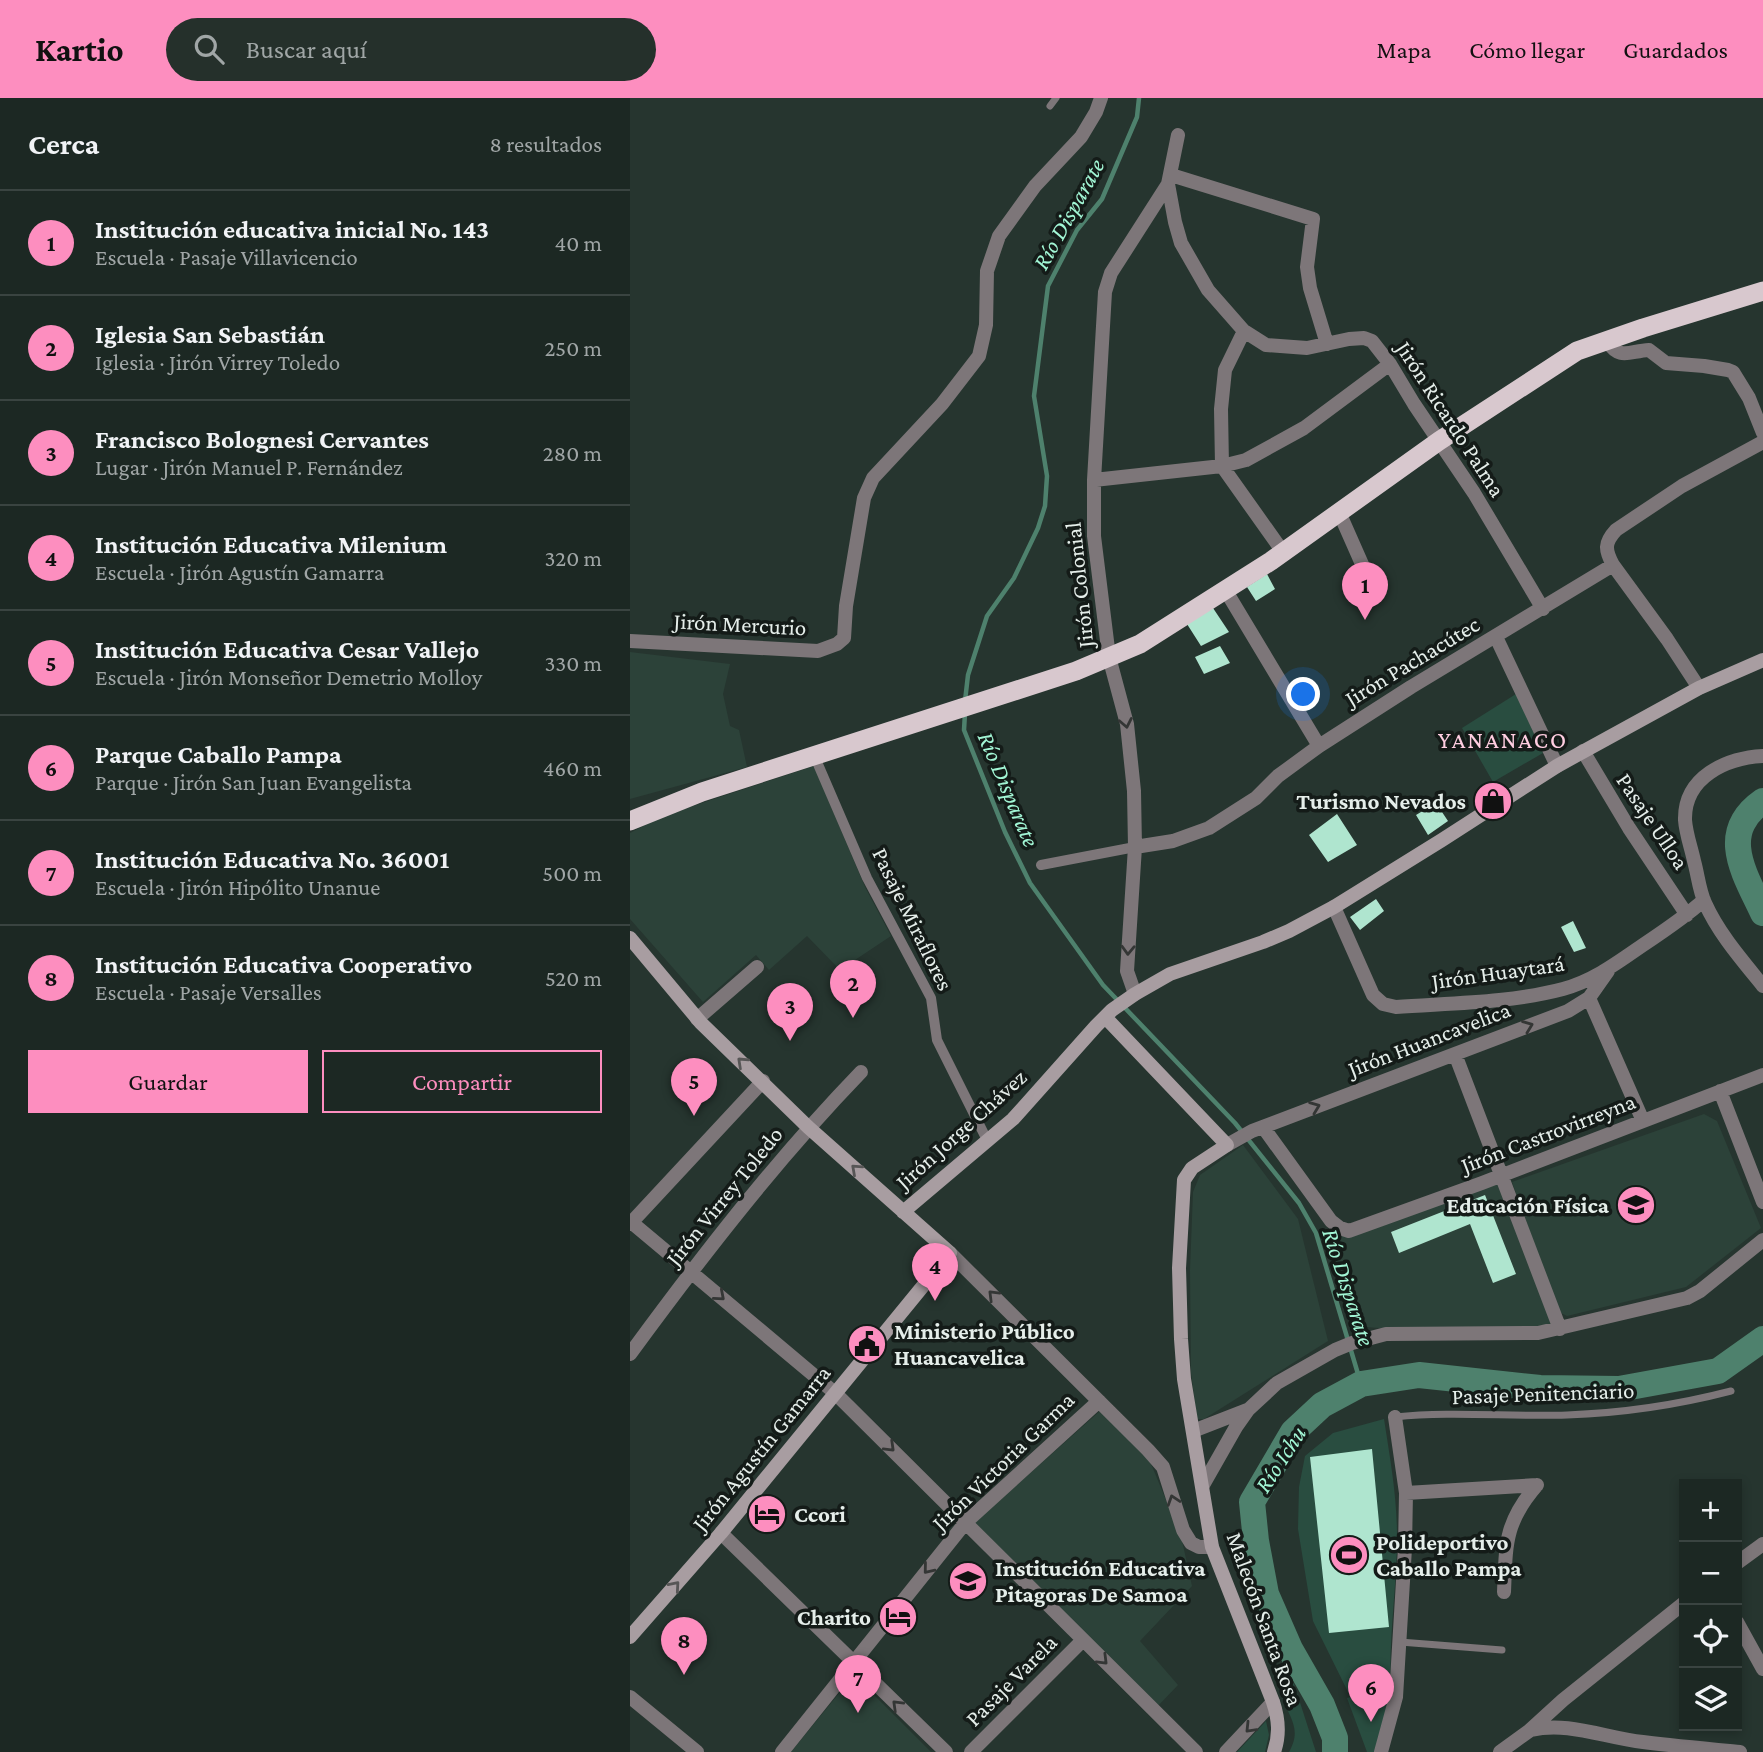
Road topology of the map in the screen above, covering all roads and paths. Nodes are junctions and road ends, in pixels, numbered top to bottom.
1 (1056, 98) edge
2 (1101, 98) edge
3 (1050, 106) dead end
4 (1178, 135) dead end
5 (1169, 180) junction
6 (1763, 291) edge
7 (1244, 331) junction
8 (1607, 341) junction
9 (1327, 344) junction
10 (1390, 364) junction
11 (1763, 433) edge
12 (1439, 441) junction
13 (1763, 442) edge
14 (1222, 466) junction
15 (1094, 480) junction
16 (1339, 512) junction
17 (1283, 552) junction
18 (1613, 565) junction
19 (1369, 580) dead end
20 (1226, 591) junction
21 (1542, 609) junction
22 (1496, 637) junction
23 (630, 641) edge
24 (1109, 657) junction
25 (1763, 660) edge
26 (1699, 688) junction
27 (1319, 746) junction
28 (1583, 751) junction
29 (814, 755) junction
30 (1763, 756) edge
31 (1557, 766) junction
32 (630, 821) edge
33 (1135, 847) junction
34 (1041, 865) dead end
35 (1704, 900) junction
36 (1334, 906) junction
37 (1687, 915) junction
38 (630, 938) edge
39 (757, 967) dead end
40 (1609, 970) junction
41 (1763, 986) edge
42 (1133, 996) junction
43 (1589, 998) junction
44 (1108, 1013) junction
45 (697, 1019) junction
46 (1455, 1054) junction
47 (861, 1073) dead end
48 (1763, 1075) edge
49 (763, 1081) junction
50 (1720, 1091) junction
51 (1643, 1121) junction
52 (808, 1127) junction
53 (1245, 1135) junction
54 (987, 1140) junction
55 (1502, 1175) junction
56 (1763, 1202) edge
57 (904, 1212) junction
58 (630, 1222) edge
59 (1763, 1240) edge
60 (950, 1253) junction
61 (692, 1271) junction
62 (1560, 1329) junction
63 (630, 1354) edge
64 (1731, 1391) dead end
65 (835, 1394) junction
66 (1099, 1401) junction
67 (1248, 1410) junction
68 (1395, 1417) joint
69 (1193, 1432) junction
70 (1203, 1485) junction
71 (1406, 1493) junction
72 (966, 1522) junction
73 (721, 1533) junction
74 (1763, 1544) edge
75 (1212, 1547) junction
76 (1742, 1559) edge
77 (1504, 1592) dead end
78 (1682, 1605) edge
79 (633, 1627) edge
80 (1742, 1631) edge
81 (1083, 1640) junction
82 (1399, 1642) junction
83 (1502, 1650) dead end
84 (853, 1663) junction
85 (1763, 1669) edge
86 (630, 1697) edge
87 (1273, 1702) junction
88 (1529, 1731) junction
89 (696, 1752) edge
90 (782, 1752) edge
91 (946, 1752) edge
92 (971, 1752) edge
93 (1196, 1752) edge
94 (1226, 1752) edge
95 (1275, 1752) edge
96 (1381, 1752) edge
97 (1500, 1752) edge
98 (1740, 1752) edge

1 - 3 lane
2 - 23 street, Jirón Mercurio
4 - 5 street, Jirón Ricardo Palma
5 - 7 street, Jirón Ricardo Palma
5 - 9 street
5 - 15 street, Jirón Colonial
6 - 8 highway
7 - 9 street, Jirón Ricardo Palma
7 - 14 street
8 - 11 street
8 - 12 highway
9 - 10 street, Jirón Ricardo Palma
10 - 12 street, Jirón Ricardo Palma
10 - 14 street
12 - 16 highway
12 - 21 street, Jirón Ricardo Palma
13 - 18 street
14 - 15 street
14 - 17 street
15 - 24 street, Jirón Colonial
16 - 17 highway
16 - 19 street
17 - 20 highway
18 - 21 street, Jirón Pachacútec
18 - 26 street
20 - 24 highway
20 - 27 street
21 - 22 street, Jirón Pachacútec
22 - 27 street, Jirón Pachacútec
22 - 31 street
24 - 29 highway
24 -> 33 street, Jirón Colonial
25 - 26 main road, Jirón Jorge Chávez
26 - 28 main road, Jirón Jorge Chávez
27 - 33 street, Jirón Pachacútec
28 - 31 main road, Jirón Jorge Chávez
28 - 37 street, Pasaje Ulloa
29 - 32 highway
29 - 54 street, Pasaje Miraflores
30 - 35 street
31 - 36 main road, Jirón Jorge Chávez
33 - 34 street, Jirón Pachacútec
33 -> 42 street, Jirón Colonial
35 - 37 street, Jirón Huaytará
35 - 41 street
36 - 40 street, Jirón Huaytará
36 - 42 main road, Jirón Jorge Chávez
37 - 40 street, Jirón Huaytará
38 - 45 main road
39 - 45 street
40 - 43 street, Jirón Huancavelica
42 - 44 main road, Jirón Jorge Chávez
46 -> 43 street, Jirón Huancavelica
43 - 51 street
44 - 53 main road
44 - 54 main road, Jirón Jorge Chávez
49 -> 45 main road
53 -> 46 street, Jirón Huancavelica
46 - 55 street
47 - 52 street, Jirón Virrey Toledo
48 - 50 street, Jirón Castrovirreyna
49 - 52 main road
49 - 58 street
50 - 51 street, Jirón Castrovirreyna
50 - 56 street
51 - 55 street, Jirón Castrovirreyna
57 -> 52 main road
52 - 61 street, Jirón Virrey Toledo
53 - 55 street, Jirón Castrovirreyna
53 - 69 main road, Malecón Santa Rosa
54 - 57 main road, Jirón Jorge Chávez
55 - 62 street
57 - 60 main road
58 - 61 street
59 - 62 street
60 - 65 main road, Jirón Agustín Gamarra
66 -> 60 street
61 - 63 street, Jirón Virrey Toledo
61 -> 65 street
62 - 67 street
64 - 68 lane, Pasaje Penitenciario
65 -> 72 street
65 - 73 main road, Jirón Agustín Gamarra
66 - 72 street, Jirón Victoria Garma
75 -> 66 street
67 - 69 street
67 - 70 street
68 - 71 street
69 - 70 main road, Malecón Santa Rosa
70 - 75 main road, Malecón Santa Rosa
71 - 77 street
71 - 82 street
72 - 81 street
72 -> 84 street, Jirón Victoria Garma
79 -> 73 main road, Jirón Agustín Gamarra
73 - 84 street
74 - 76 street
75 - 87 main road, Malecón Santa Rosa
78 - 88 street
80 - 85 street
81 - 92 street, Pasaje Varela
81 -> 93 street
82 - 83 lane
82 - 96 street
84 - 90 street, Jirón Victoria Garma
91 -> 84 street
86 - 89 street
87 -> 94 street
87 - 95 main road, Malecón Santa Rosa
88 - 97 street
88 - 98 street

